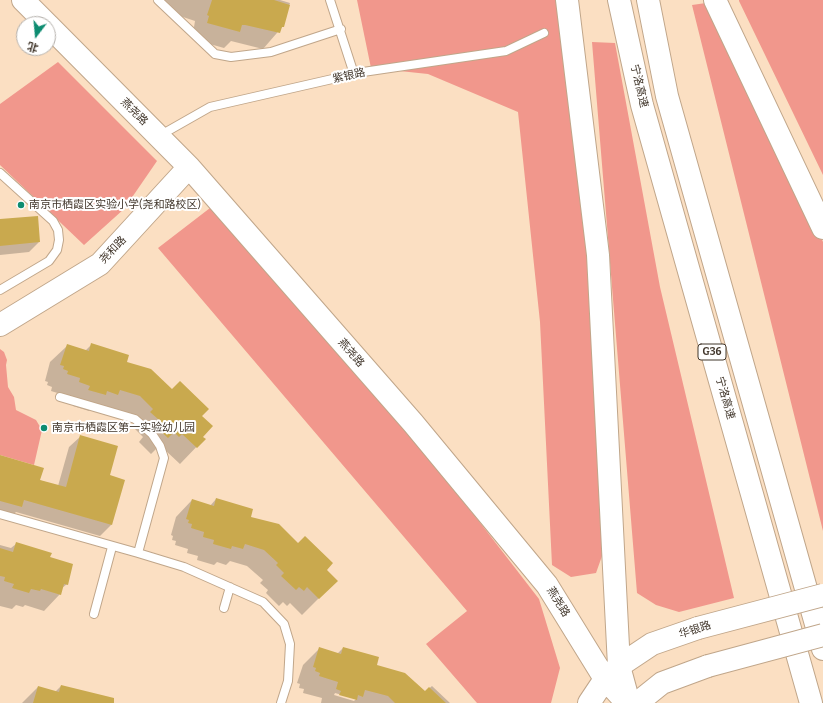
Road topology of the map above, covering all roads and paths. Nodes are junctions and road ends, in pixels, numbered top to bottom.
1 (23, 0) edge
2 (158, 0) edge
3 (330, 0) edge
4 (567, 0) edge
5 (619, 0) edge
6 (648, 0) edge
7 (715, 0) edge
8 (38, 16) edge
9 (341, 29) junction
10 (544, 33) dead end
11 (56, 34) edge
12 (354, 74) junction
13 (158, 136) junction
14 (189, 167) junction
15 (0, 173) edge
16 (823, 228) edge
17 (0, 290) edge
18 (0, 325) edge
19 (60, 397) dead end
20 (0, 514) edge
21 (112, 547) junction
22 (138, 553) junction
23 (230, 587) junction
24 (823, 595) edge
25 (224, 608) dead end
26 (94, 614) dead end
27 (823, 634) edge
28 (823, 649) edge
29 (612, 672) junction
30 (281, 703) edge
31 (589, 703) edge
32 (628, 703) edge
33 (637, 703) edge
34 (811, 703) edge

1 - 8 main road, 燕尧路
2 - 9 lane
3 - 9 lane
4 - 29 main road
5 - 34 main road, 宁洛高速 / G36
6 - 28 main road, G36
7 - 16 main road
9 - 12 lane
10 - 12 lane, 紫银路
11 - 13 main road, 燕尧路
12 - 13 lane, 紫银路
13 - 14 main road, 燕尧路
14 - 18 main road, 尧和路
14 - 29 main road, 燕尧路
15 - 17 lane
19 - 22 lane
20 - 21 lane
21 - 22 lane
21 - 26 lane
22 - 23 lane
23 - 25 lane
23 - 30 lane
24 - 29 main road, 华银路, bridge
27 - 33 main road, bridge
29 - 31 main road, 华银路
29 - 32 main road

